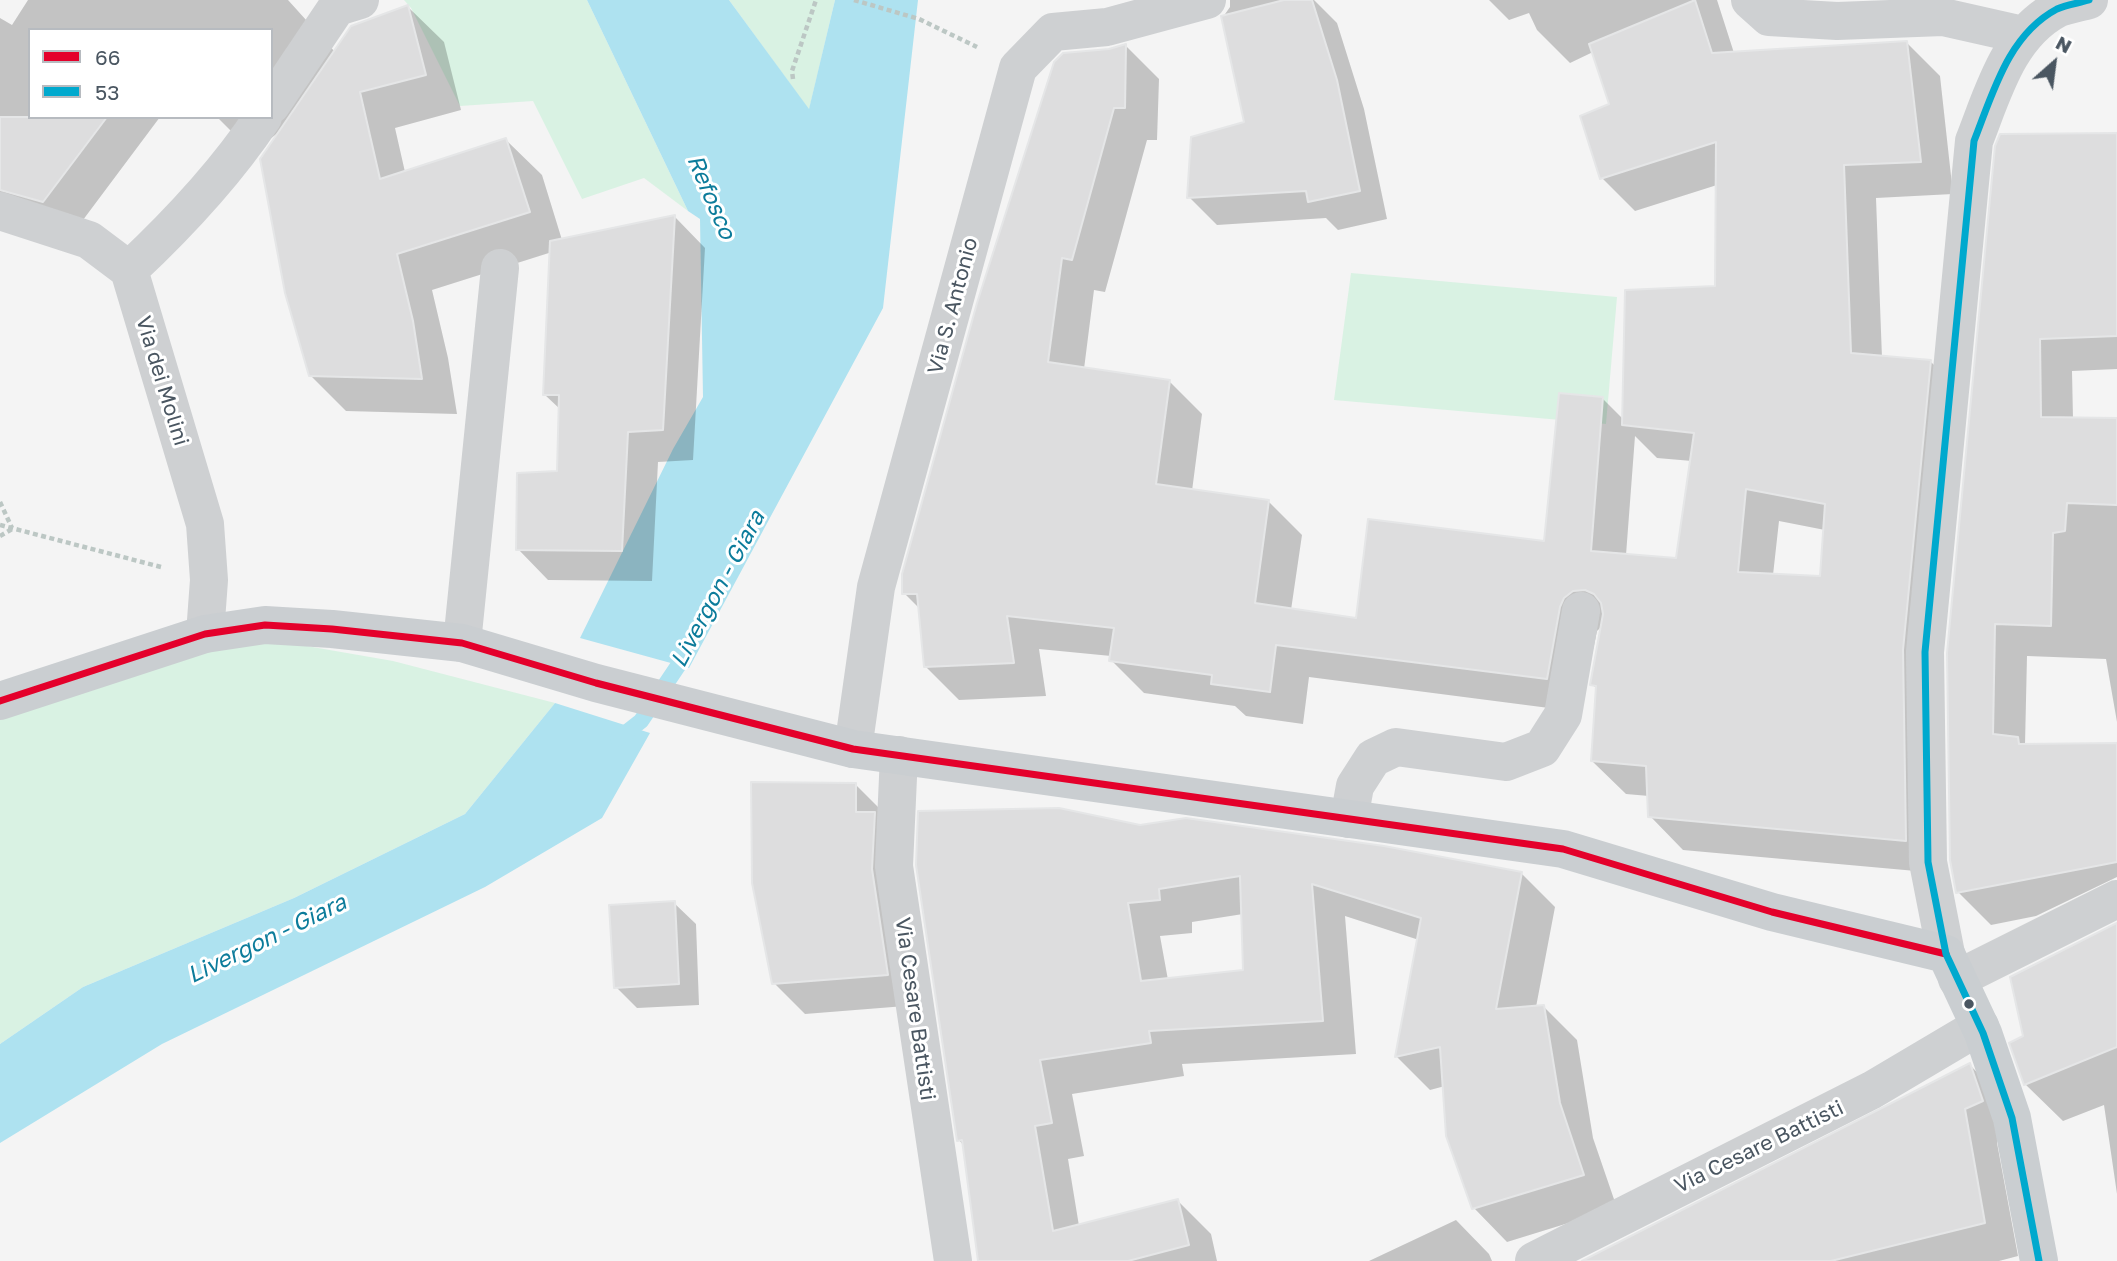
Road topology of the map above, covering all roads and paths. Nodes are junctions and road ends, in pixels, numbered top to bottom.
1 (360, 0) edge
2 (816, 0) edge
3 (854, 0) edge
4 (1207, 0) edge
5 (1750, 0) edge
6 (2089, 0) edge
7 (2023, 35) junction
8 (1018, 68) junction
9 (793, 79) dead end
10 (273, 102) edge
11 (262, 119) edge
12 (0, 211) edge
13 (500, 268) dead end
14 (129, 270) junction
15 (0, 502) edge
16 (0, 525) edge
17 (13, 529) junction
18 (0, 536) edge
19 (209, 580) junction
20 (1581, 611) dead end
21 (205, 634) junction
22 (462, 643) junction
23 (0, 701) edge
24 (853, 749) junction
25 (899, 755) junction
26 (1349, 819) junction
27 (2117, 899) edge
28 (1951, 967) junction
29 (1980, 1027) junction
30 (953, 1261) edge
31 (1534, 1261) edge
32 (2039, 1261) edge

1 - 10 street
2 - 9 path
3 - 8 path
4 - 8 street, Via S. Antonio
5 - 7 street
6 - 7 street
7 - 28 street
8 - 24 street, Via S. Antonio
11 - 14 street
12 - 14 street
13 - 22 street
14 - 19 street, Via dei Molini
15 - 17 path
16 - 17 path
17 - 18 path
17 - 19 path
19 - 21 street, Via dei Molini
20 - 26 street
21 - 22 main road
21 - 23 main road
22 - 24 main road
24 - 25 main road
25 - 26 main road
25 - 30 street, Via Cesare Battisti
26 - 28 main road
27 - 28 street
28 - 29 main road
29 - 31 street, Via Cesare Battisti
29 - 32 main road

